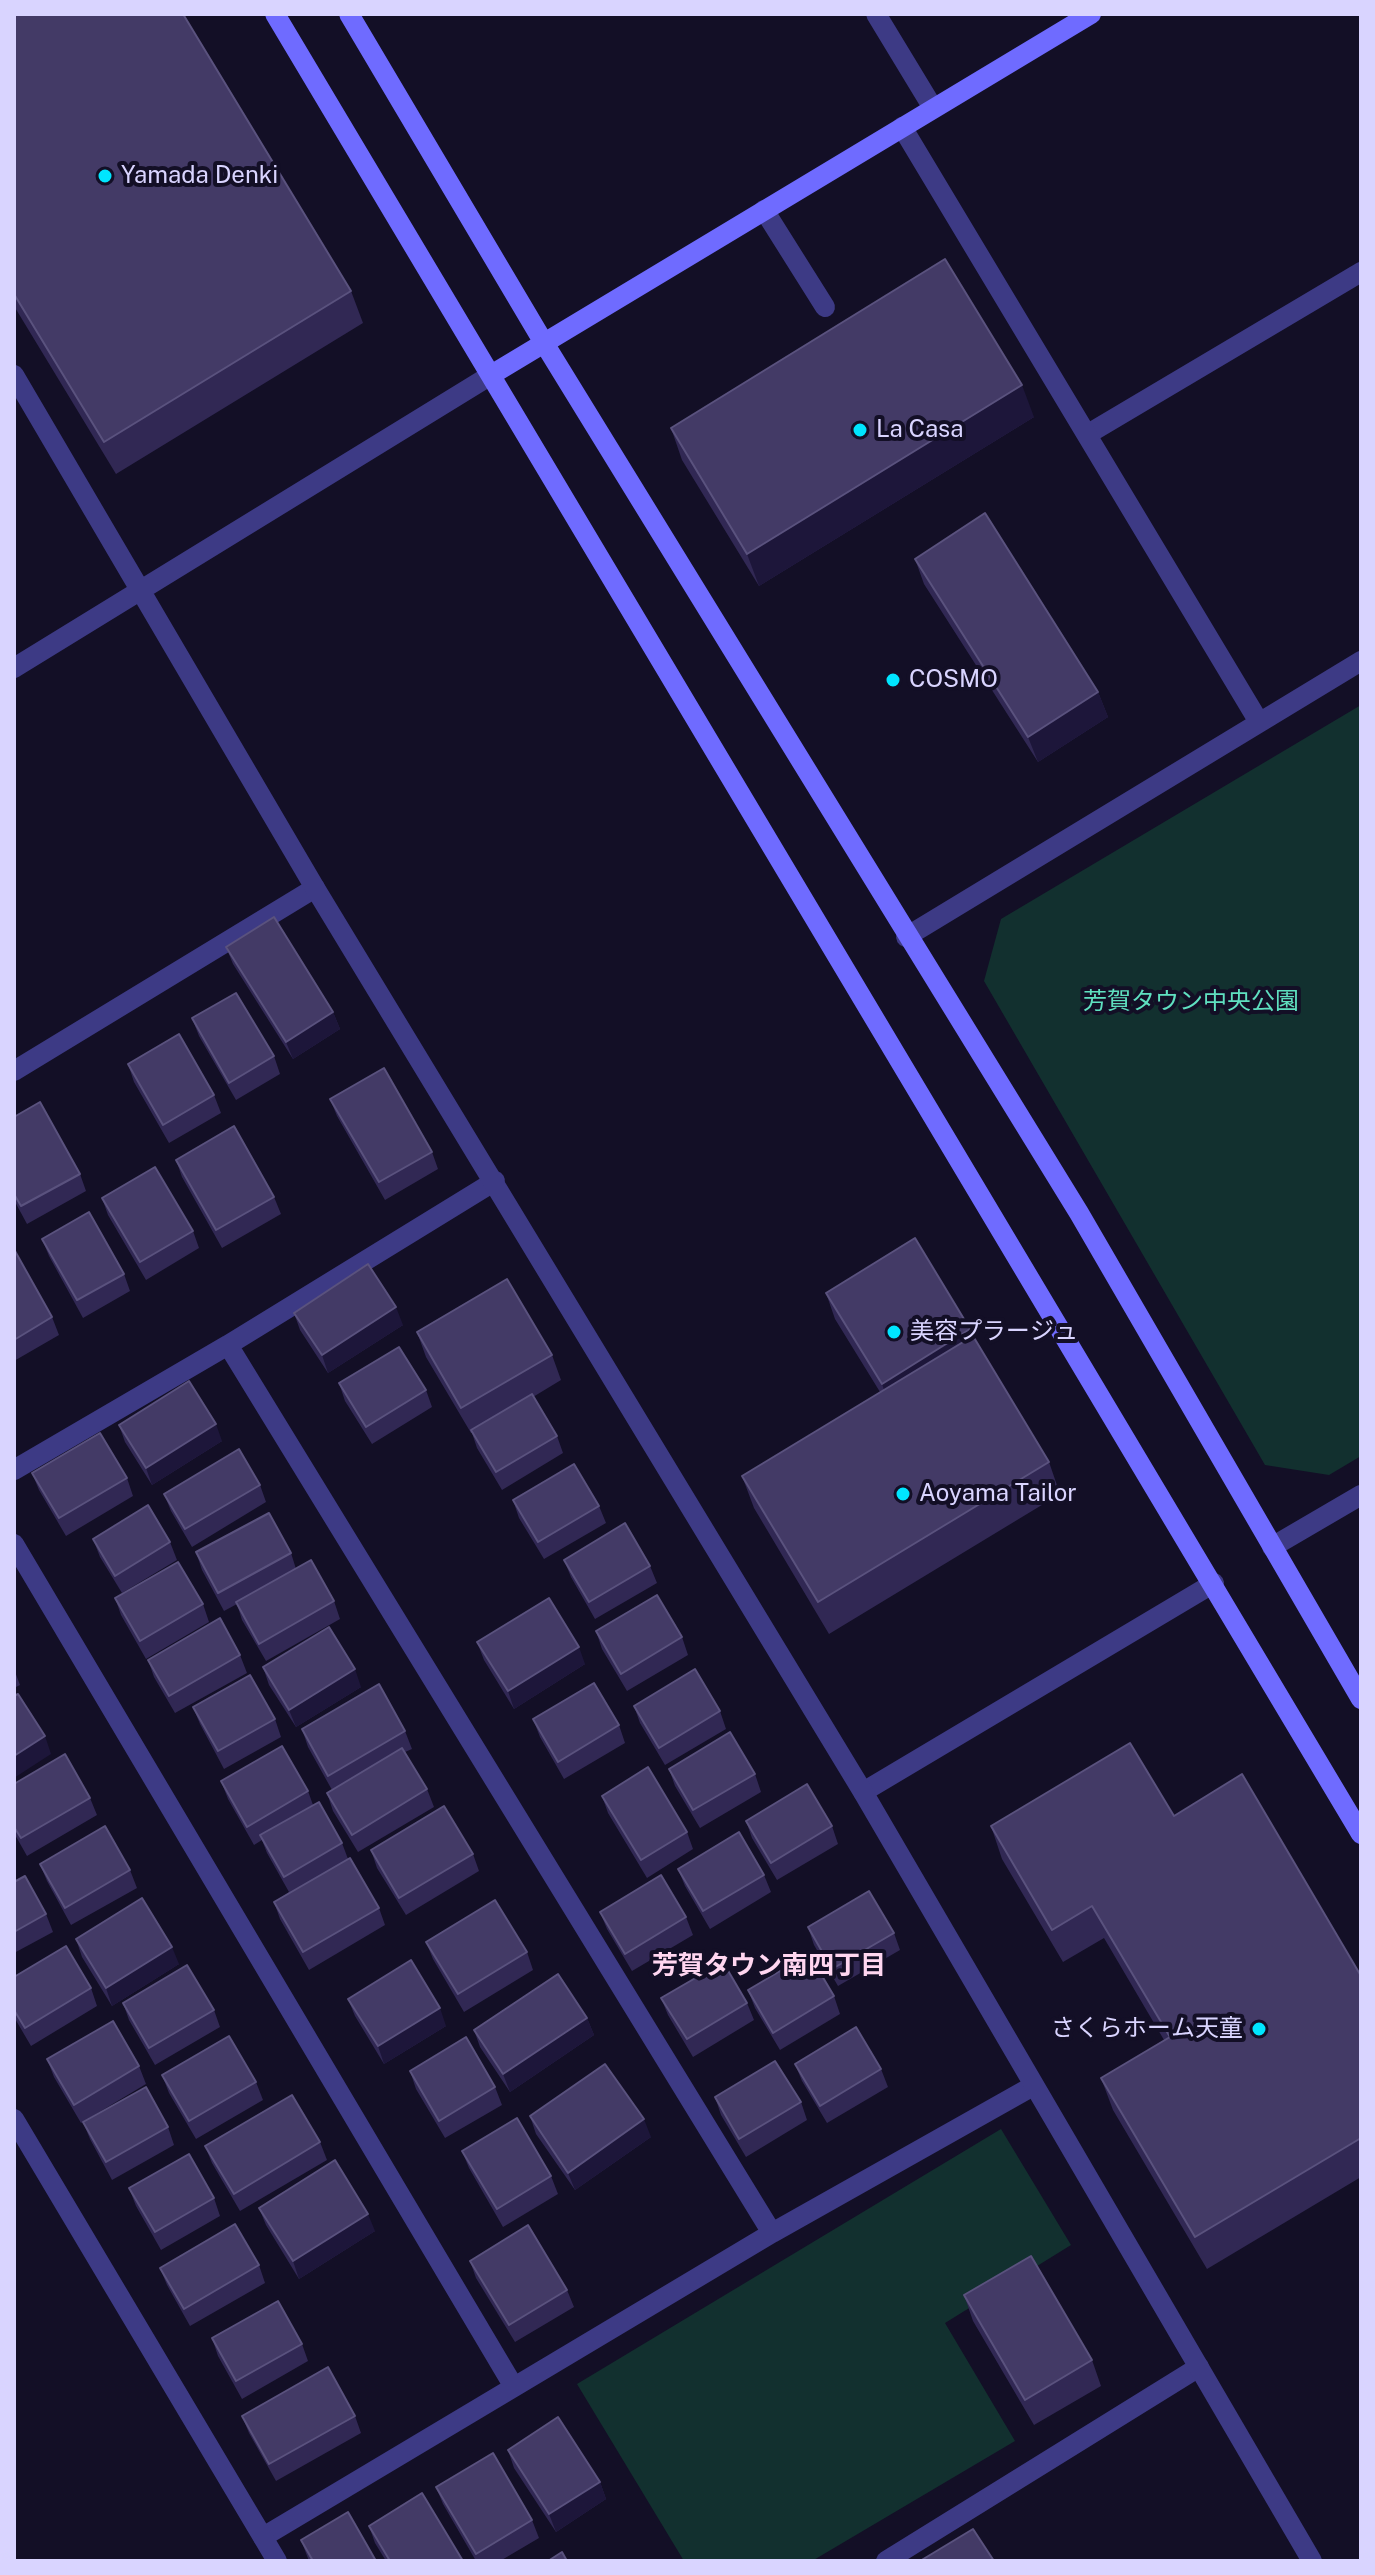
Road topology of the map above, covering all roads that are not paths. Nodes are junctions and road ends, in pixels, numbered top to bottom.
1 (275, 14) edge
2 (349, 14) edge
3 (876, 14) edge
4 (1091, 14) edge
5 (933, 108) junction
6 (902, 127) junction
7 (764, 210) junction
8 (1361, 272) edge
9 (825, 307) dead end
10 (544, 343) junction
11 (14, 375) edge
12 (491, 375) junction
13 (1088, 434) junction
14 (141, 592) junction
15 (1361, 661) edge
16 (14, 668) edge
17 (1259, 722) junction
18 (315, 888) junction
19 (906, 937) junction
20 (14, 1071) edge
21 (495, 1181) junction
22 (228, 1345) junction
23 (14, 1470) edge
24 (1361, 1495) edge
25 (14, 1544) edge
26 (1272, 1547) junction
27 (1214, 1583) junction
28 (1361, 1699) edge
29 (863, 1792) junction
30 (1361, 1834) edge
31 (1033, 2086) junction
32 (14, 2119) edge
33 (772, 2233) junction
34 (1199, 2367) junction
35 (514, 2387) junction
36 (263, 2537) junction
37 (277, 2561) edge
38 (886, 2561) edge
39 (1312, 2561) edge

1 - 12 street
2 - 10 street
3 - 5 street
4 - 5 street
5 - 6 street
6 - 7 street
6 - 13 street
7 - 9 street
7 - 10 street
8 - 13 street
10 - 12 street
10 - 19 street
11 - 14 street
12 - 14 street
12 - 27 street
13 - 17 street
14 - 16 street
14 - 18 street
15 - 17 street
17 - 19 street
18 - 20 street
18 - 21 street
19 - 26 street
21 - 22 street
21 - 29 street
22 - 23 street
22 - 33 street
24 - 26 street
25 - 35 street
26 - 28 street
27 - 29 street
27 - 30 street
29 - 31 street
31 - 33 street
31 - 34 street
32 - 36 street
33 - 35 street
34 - 38 street
34 - 39 street
35 - 36 street
36 - 37 street

